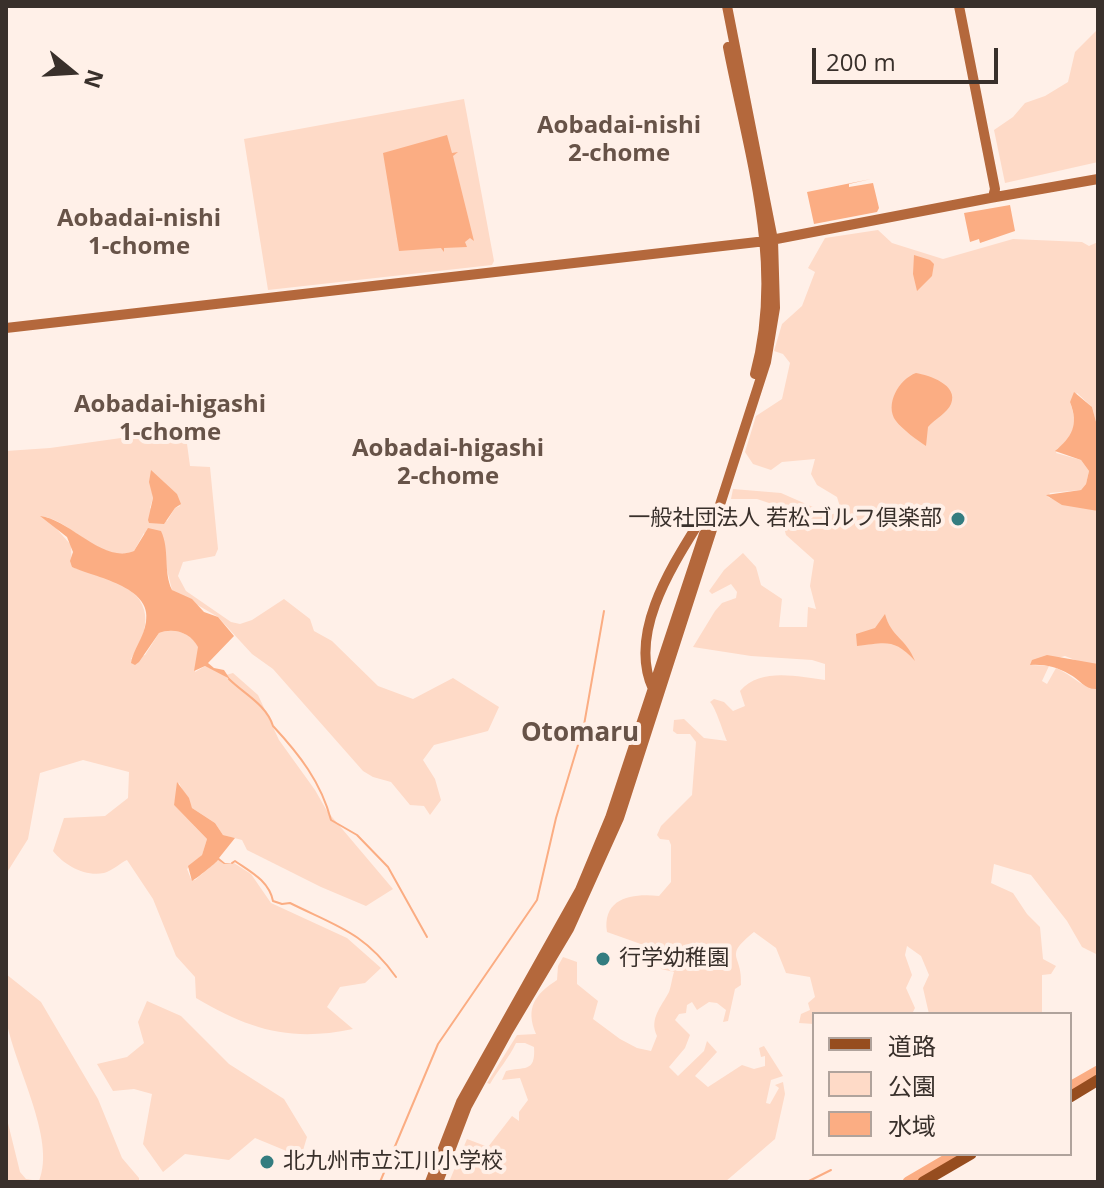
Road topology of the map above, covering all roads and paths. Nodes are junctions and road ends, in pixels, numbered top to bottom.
1 (720, 6) edge
2 (727, 6) edge
3 (959, 6) edge
4 (1098, 179) edge
5 (990, 198) junction
6 (770, 240) junction
7 (6, 328) edge
8 (709, 522) junction
9 (653, 689) junction
10 (1098, 1080) edge
11 (1072, 1096) edge
12 (968, 1156) edge
13 (430, 1182) edge
14 (438, 1182) edge
15 (923, 1182) edge

1 - 6 street
2 - 6 street
3 - 5 street
4 - 5 street
5 - 6 street
6 - 7 street
6 - 8 street
6 - 14 street
8 - 9 street
8 - 9 street
9 - 13 street
10 - 11 main road
12 - 15 main road

